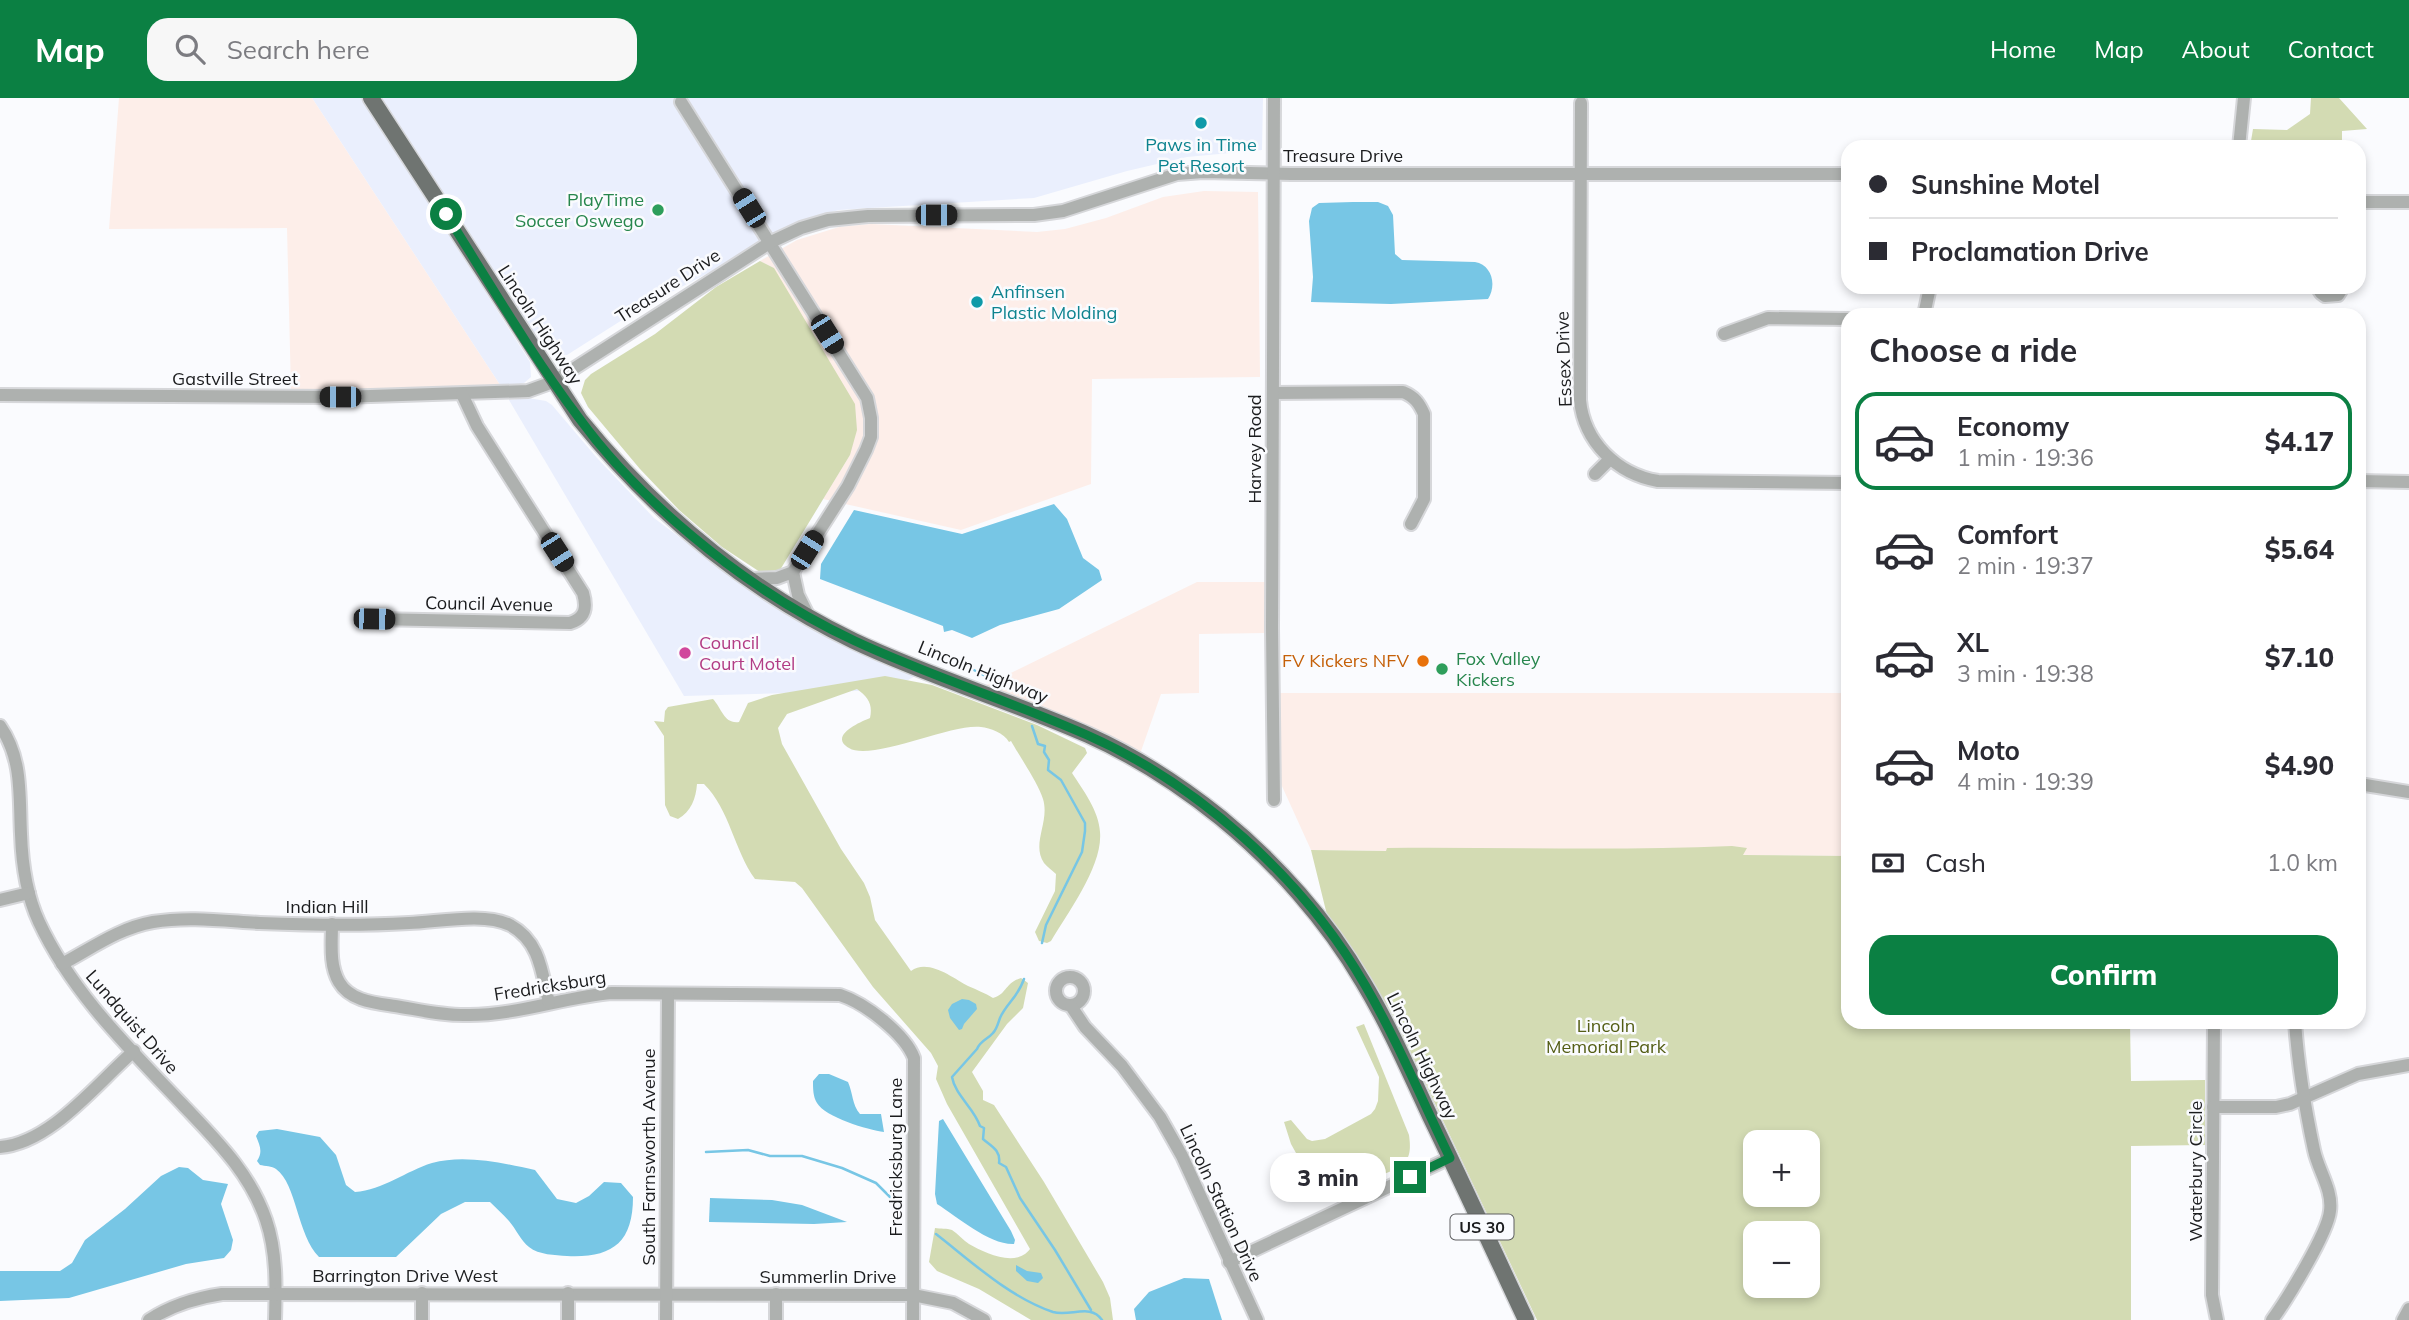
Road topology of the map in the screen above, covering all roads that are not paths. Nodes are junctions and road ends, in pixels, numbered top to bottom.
1 (370, 98) edge
2 (1274, 98) edge
3 (2244, 98) edge
4 (681, 102) dead end
5 (1581, 103) dead end
6 (2240, 140) edge
7 (1274, 174) junction
8 (1580, 174) junction
9 (1841, 174) edge
10 (2366, 202) edge
11 (2409, 202) edge
12 (771, 242) junction
13 (1841, 319) edge
14 (1724, 334) dead end
15 (553, 382) junction
16 (1273, 393) junction
17 (462, 394) junction
18 (0, 395) edge
19 (1610, 459) junction
20 (1595, 474) dead end
21 (2366, 481) edge
22 (2409, 482) edge
23 (1841, 483) edge
24 (1411, 524) dead end
25 (793, 572) junction
26 (750, 579) junction
27 (809, 617) junction
28 (374, 619) dead end
29 (0, 726) edge
30 (2366, 785) edge
31 (2409, 792) edge
32 (1273, 800) dead end
33 (29, 892) junction
34 (0, 900) edge
35 (332, 924) junction
36 (62, 964) junction
37 (668, 994) junction
38 (549, 1003) junction
39 (1071, 1006) dead end
40 (2214, 1029) edge
41 (2296, 1029) edge
42 (904, 1039) joint
43 (134, 1051) junction
44 (2409, 1065) edge
45 (2304, 1099) junction
46 (2213, 1107) junction
47 (0, 1147) edge
48 (1450, 1158) junction
49 (1229, 1262) junction
50 (422, 1293) junction
51 (568, 1293) junction
52 (666, 1293) junction
53 (276, 1294) junction
54 (776, 1294) junction
55 (913, 1295) junction
56 (2409, 1309) edge
57 (149, 1320) edge
58 (275, 1320) edge
59 (422, 1320) edge
60 (568, 1320) edge
61 (666, 1320) edge
62 (776, 1320) edge
63 (913, 1320) edge
64 (984, 1320) edge
65 (1257, 1320) edge
66 (1526, 1320) edge
67 (2217, 1320) edge
68 (2272, 1320) edge
69 (2403, 1320) edge

1 - 15 main road, Lincoln Highway / US 30
2 - 7 street, Harvey Road
3 - 6 street
4 - 12 street
5 - 8 street, Essex Drive
7 - 8 street, Treasure Drive
7 - 12 street, Treasure Drive
7 - 16 street, Harvey Road
8 - 9 street, Treasure Drive
8 - 19 street, Essex Drive
10 - 11 street
12 - 15 street, Treasure Drive
12 - 25 street
13 - 14 street
15 - 17 street, Gastville Street
15 - 26 main road, Lincoln Highway / US 30
16 - 24 street
16 - 32 street, Harvey Road
17 - 18 street, Gastville Street
17 - 28 street, Council Avenue
19 - 20 street
19 - 23 street, Essex Drive
21 - 22 street
25 - 26 street
25 - 27 street
26 - 27 main road, Lincoln Highway / US 30
27 - 48 main road, Lincoln Highway / US 30
29 - 33 street, Lundquist Drive
30 - 31 street
33 - 34 street
33 - 36 street, Lundquist Drive
35 - 36 street, Indian Hill
35 - 38 street, Indian Hill
35 - 38 street, Fredricksburg
36 - 43 street, Lundquist Drive
37 - 38 street, Fredricksburg
37 - 42 street, Fredricksburg
37 - 52 street, South Farnsworth Avenue
39 - 49 street, Lincoln Station Drive
40 - 46 street, Waterbury Circle
41 - 45 street
42 - 55 street, Fredricksburg Lane
43 - 47 street
43 - 53 street, Lundquist Drive
44 - 45 street
45 - 46 street
45 - 68 street
46 - 67 street, Waterbury Circle
48 - 49 street
48 - 66 main road, Lincoln Highway / US 30
49 - 65 street, Lincoln Station Drive
50 - 51 street, Barrington Drive West
50 - 53 street, Barrington Drive West
50 - 59 street
51 - 52 street, Barrington Drive West
51 - 60 street
52 - 54 street, Summerlin Drive
52 - 61 street, South Farnsworth Avenue
53 - 57 street, Barrington Drive West
53 - 58 street, Lundquist Drive
54 - 55 street, Summerlin Drive
54 - 62 street
55 - 63 street, Fredricksburg Lane
55 - 64 street, Summerlin Drive
56 - 69 street

